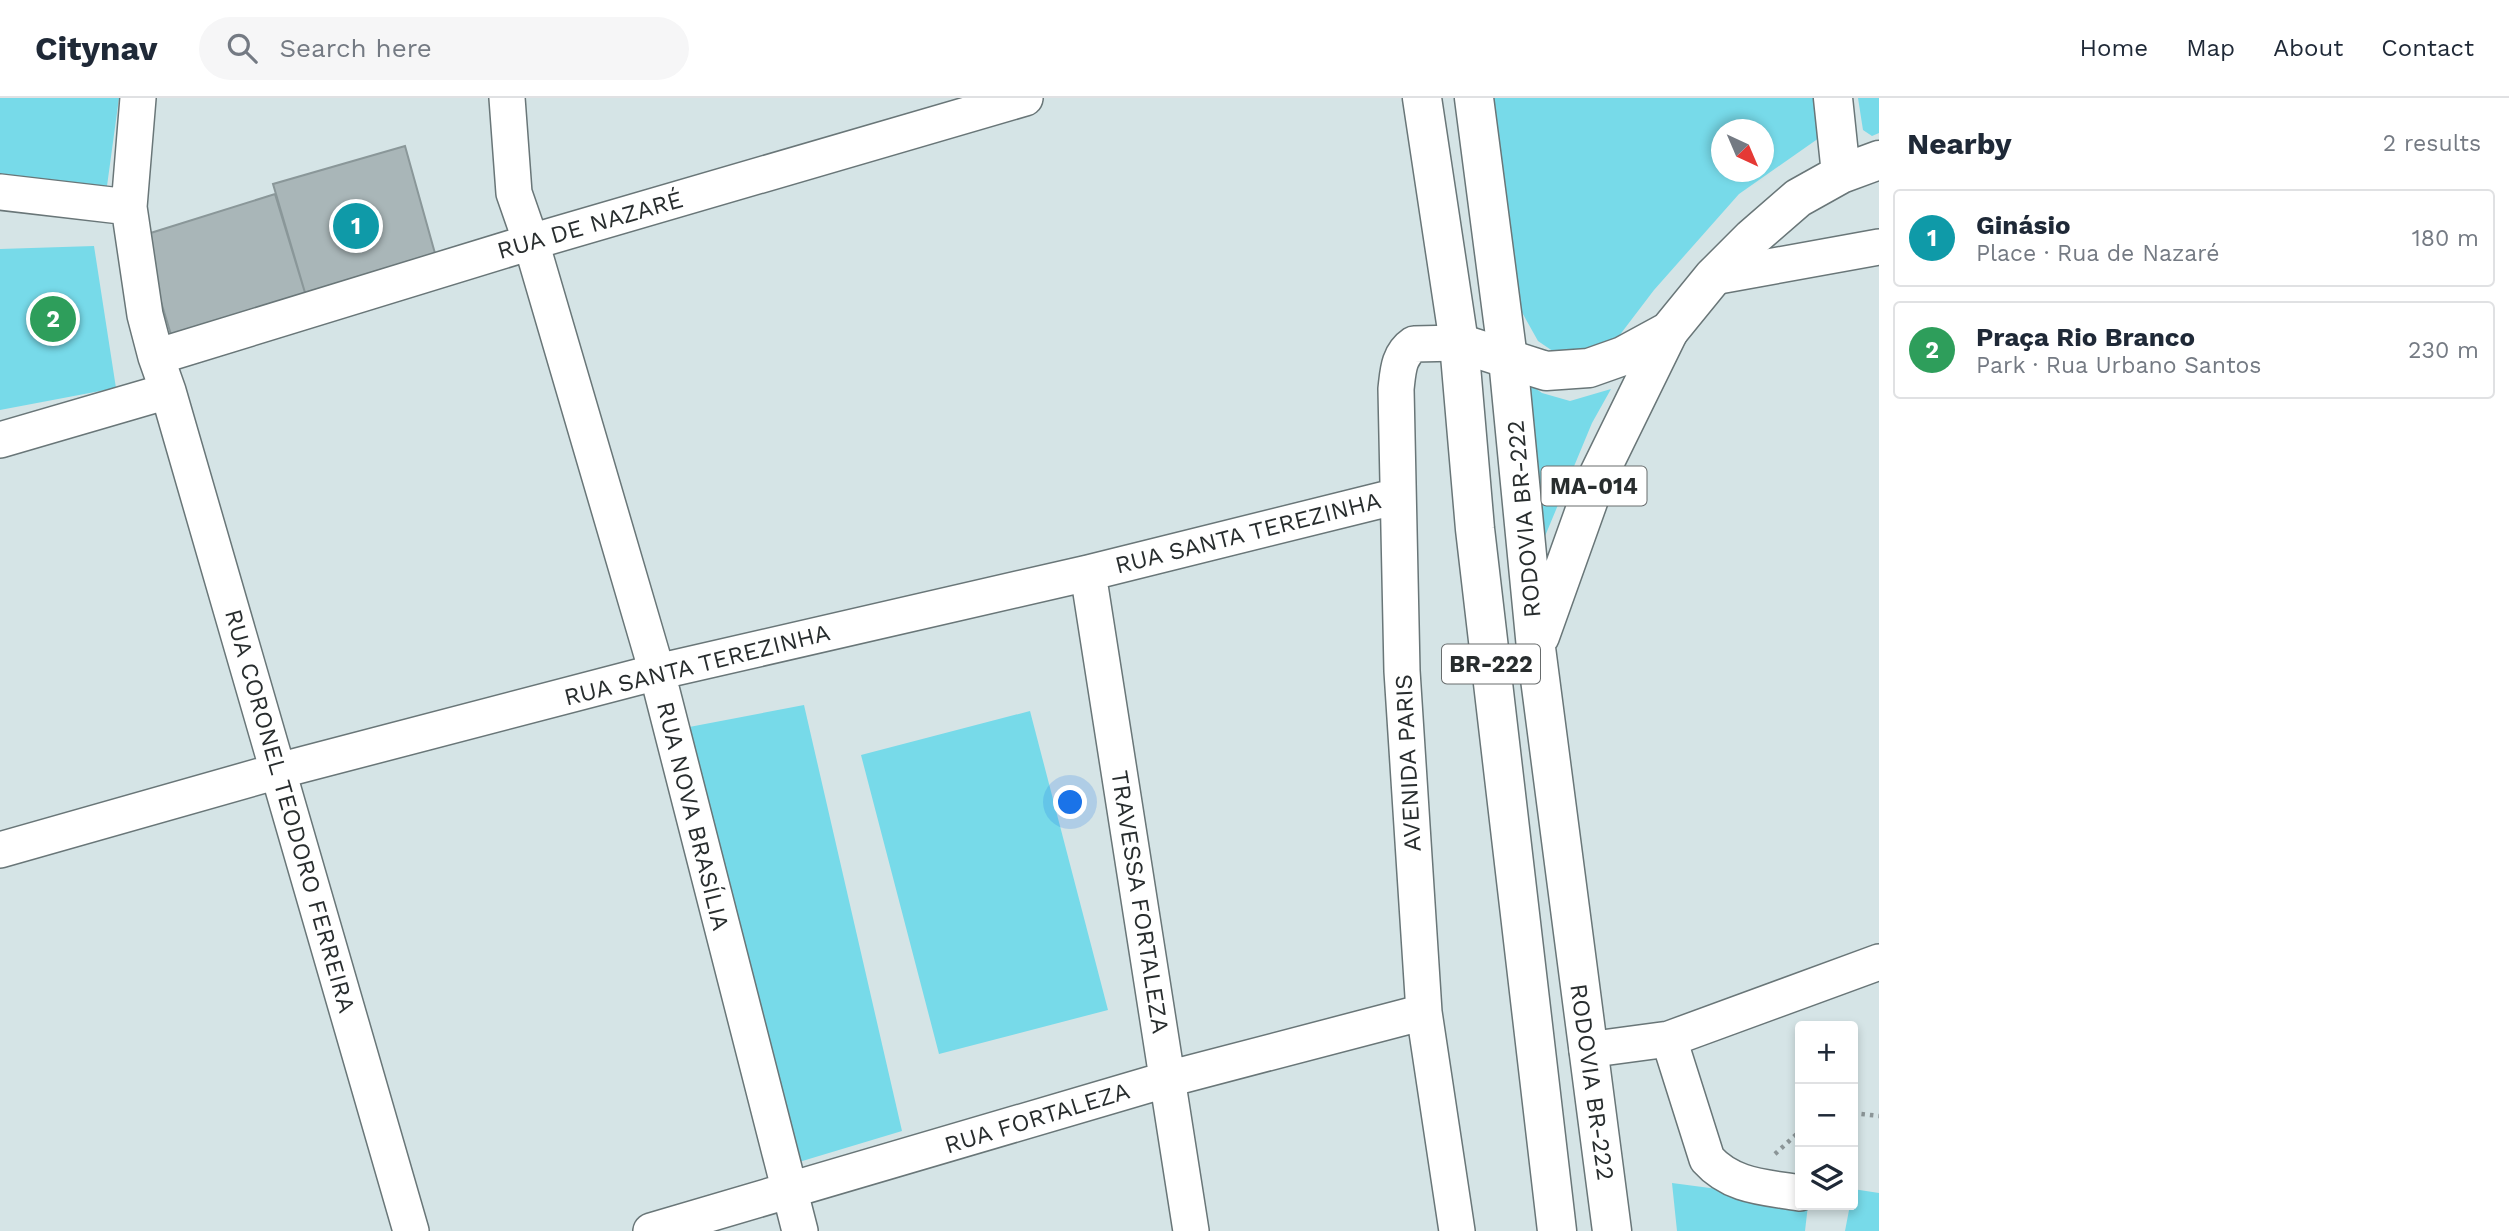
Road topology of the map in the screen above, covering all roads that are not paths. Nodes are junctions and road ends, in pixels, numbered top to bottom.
1 (138, 98) edge
2 (507, 98) edge
3 (1025, 98) edge
4 (1422, 98) edge
5 (1474, 98) edge
6 (1833, 98) edge
7 (1879, 160) edge
8 (1842, 174) junction
9 (0, 192) edge
10 (130, 207) junction
11 (531, 242) junction
12 (1879, 247) edge
13 (1713, 277) junction
14 (1669, 331) junction
15 (1459, 343) junction
16 (156, 358) junction
17 (1508, 359) junction
18 (168, 391) junction
19 (0, 440) edge
20 (1398, 496) junction
21 (1088, 573) junction
22 (1536, 648) junction
23 (657, 672) junction
24 (278, 771) junction
25 (3, 842) edge
26 (1879, 962) edge
27 (1424, 1012) junction
28 (1669, 1040) junction
29 (1587, 1050) junction
30 (1168, 1079) junction
31 (789, 1192) junction
32 (1795, 1192) edge
33 (411, 1231) edge
34 (651, 1231) edge
35 (800, 1231) edge
36 (1191, 1231) edge
37 (1457, 1231) edge
38 (1557, 1231) edge
39 (1612, 1231) edge

1 - 10 street, RUA CORONEL TEODORO FERREIRA
2 - 11 street, RUA NOVA BRASÍLIA
3 - 11 street, RUA DE NAZARÉ
4 - 15 main road, RODOVIA BR-222 / BR-222
5 - 17 main road, RODOVIA BR-222 / BR-222
6 - 8 main road
7 - 8 main road, MA-014
8 - 13 main road, MA-014
9 - 10 street
10 - 16 street, RUA CORONEL TEODORO FERREIRA
11 - 16 street, RUA DE NAZARÉ
11 - 23 street, RUA NOVA BRASÍLIA
12 - 13 street
13 - 14 main road, MA-014
14 - 17 main road, MA-014
14 - 22 main road, MA-014
15 - 17 main road, MA-014
15 - 20 street, AVENIDA PARIS
15 - 38 main road, RODOVIA BR-222 / BR-222
16 - 18 street, RUA CORONEL TEODORO FERREIRA
17 - 22 main road, RODOVIA BR-222 / BR-222
18 - 19 street
18 - 24 street, RUA CORONEL TEODORO FERREIRA
20 - 21 street, RUA SANTA TEREZINHA
20 - 27 street, AVENIDA PARIS
21 - 23 street, RUA SANTA TEREZINHA
21 - 30 street, TRAVESSA FORTALEZA
22 - 29 main road, RODOVIA BR-222 / BR-222
23 - 24 street, RUA SANTA TEREZINHA
23 - 31 street, RUA NOVA BRASÍLIA
24 - 25 street, RUA SANTA TEREZINHA
24 - 33 street, RUA CORONEL TEODORO FERREIRA
26 - 28 street
27 - 30 street, RUA FORTALEZA
27 - 37 street, AVENIDA PARIS
28 - 29 street
28 - 32 street
29 - 39 main road, RODOVIA BR-222 / BR-222
30 - 31 street, RUA FORTALEZA
30 - 36 street, TRAVESSA FORTALEZA
31 - 34 street, RUA FORTALEZA
31 - 35 street, RUA NOVA BRASÍLIA

